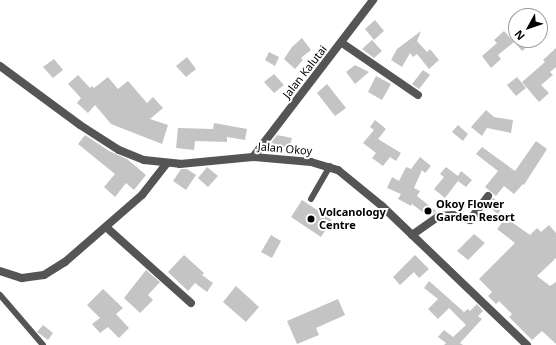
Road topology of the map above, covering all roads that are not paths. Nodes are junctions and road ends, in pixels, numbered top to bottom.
1 (373, 0) edge
2 (342, 43) junction
3 (0, 66) edge
4 (418, 95) dead end
5 (253, 157) junction
6 (166, 164) junction
7 (330, 166) junction
8 (488, 196) dead end
9 (310, 199) dead end
10 (106, 227) junction
11 (412, 235) junction
12 (0, 270) edge
13 (0, 295) edge
14 (191, 303) dead end
15 (43, 345) edge
16 (527, 345) edge

1 - 2 street, Jalan Kalutai
2 - 4 street
2 - 5 street, Jalan Kalutai
3 - 6 street, Jalan Okoy
5 - 6 street, Jalan Okoy
5 - 7 street, Jalan Okoy
6 - 10 street
7 - 9 lane
7 - 11 street, Jalan Okoy
8 - 11 street
10 - 12 street
10 - 14 street
11 - 16 street, Jalan Okoy
13 - 15 lane

